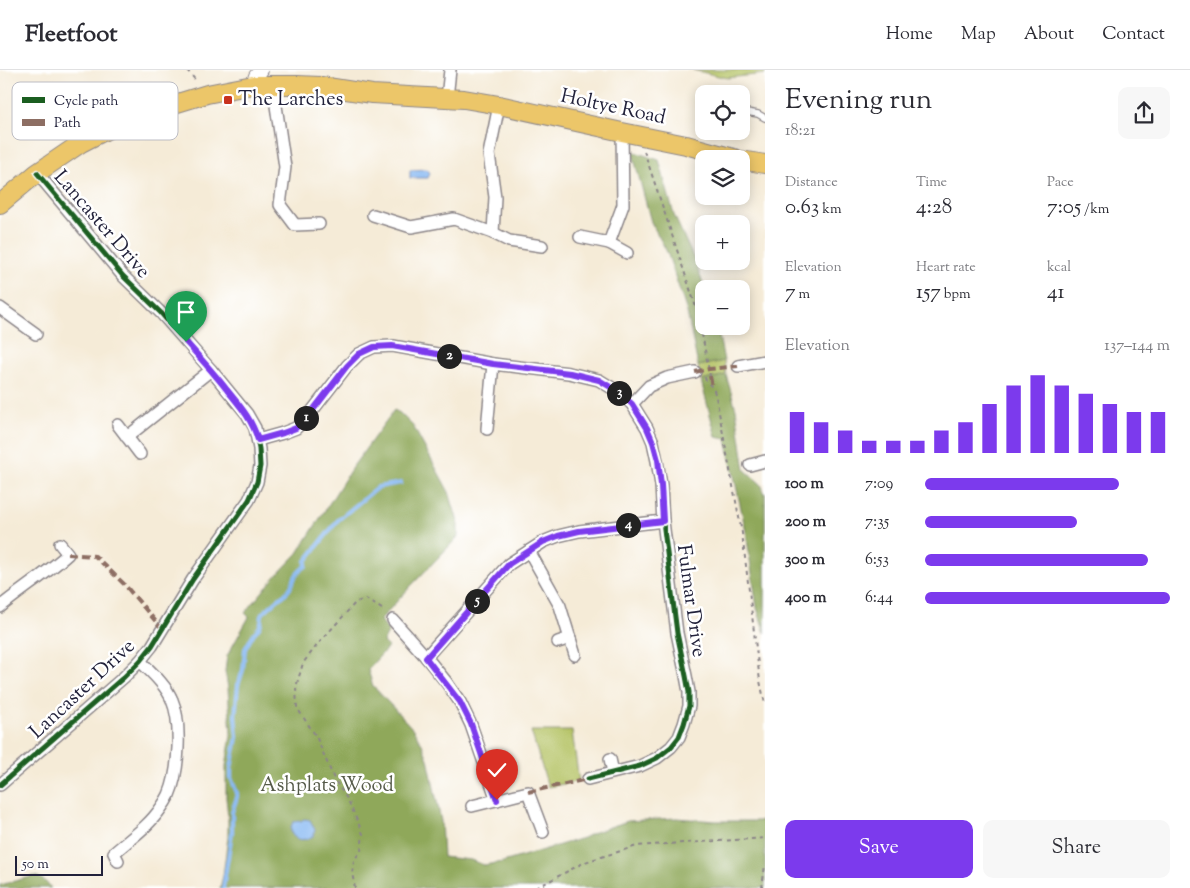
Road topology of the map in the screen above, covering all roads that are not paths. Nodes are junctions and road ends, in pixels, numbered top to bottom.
1 (450, 70) edge
2 (257, 78) edge
3 (273, 85) junction
4 (447, 98) junction
5 (178, 103) edge
6 (500, 105) junction
7 (750, 113) edge
8 (765, 118) edge
9 (622, 132) junction
10 (87, 140) edge
11 (704, 150) edge
12 (750, 162) edge
13 (765, 164) edge
14 (37, 173) junction
15 (0, 204) edge
16 (373, 215) dead end
17 (319, 224) dead end
18 (492, 233) junction
19 (580, 237) dead end
20 (609, 243) junction
21 (542, 246) dead end
22 (627, 253) dead end
23 (0, 308) edge
24 (36, 334) dead end
25 (765, 361) edge
26 (493, 364) junction
27 (738, 366) dead end
28 (211, 370) junction
29 (695, 372) dead end
30 (632, 404) junction
31 (118, 425) dead end
32 (486, 429) dead end
33 (127, 437) junction
34 (258, 440) junction
35 (140, 454) dead end
36 (765, 461) edge
37 (750, 465) dead end
38 (663, 521) junction
39 (60, 544) dead end
40 (528, 551) junction
41 (0, 607) edge
42 (393, 620) road end
43 (570, 638) junction
44 (558, 642) dead end
45 (575, 655) dead end
46 (426, 658) junction
47 (140, 661) junction
48 (610, 759) dead end
49 (614, 772) junction
50 (588, 779) dead end
51 (0, 785) edge
52 (497, 800) junction
53 (472, 806) dead end
54 (543, 832) dead end
55 (118, 861) dead end

1 - 4 street
2 - 3 main road, Holtye Road
2 - 5 main road, Holtye Road
3 - 4 main road, Holtye Road
3 - 17 street
4 - 6 main road, Holtye Road
6 - 9 main road, Holtye Road
6 - 18 street
7 - 8 lane
9 - 11 main road, Holtye Road
9 - 20 street
10 - 14 main road, Holtye Road
12 - 13 main road
14 - 15 main road, Holtye Road
14 - 28 street, Lancaster Drive
16 - 18 street
18 - 21 street
19 - 20 street
20 - 22 street
23 - 24 street
25 - 27 street
26 - 30 street, Fulmar Drive
26 - 32 street
26 - 34 street, Fulmar Drive
28 - 33 street
28 - 34 street, Lancaster Drive
29 - 30 street
30 - 38 street, Fulmar Drive
31 - 33 street
33 - 35 street
34 - 47 street, Lancaster Drive
36 - 37 street
38 - 40 street
38 - 49 street, Fulmar Drive
39 - 41 street
40 - 43 street
40 - 46 street
42 - 46 street
43 - 44 street
43 - 45 street
46 - 52 street
47 - 51 street, Lancaster Drive
47 - 55 street
48 - 49 street
49 - 50 street, Fulmar Drive
52 - 53 street
52 - 54 street

